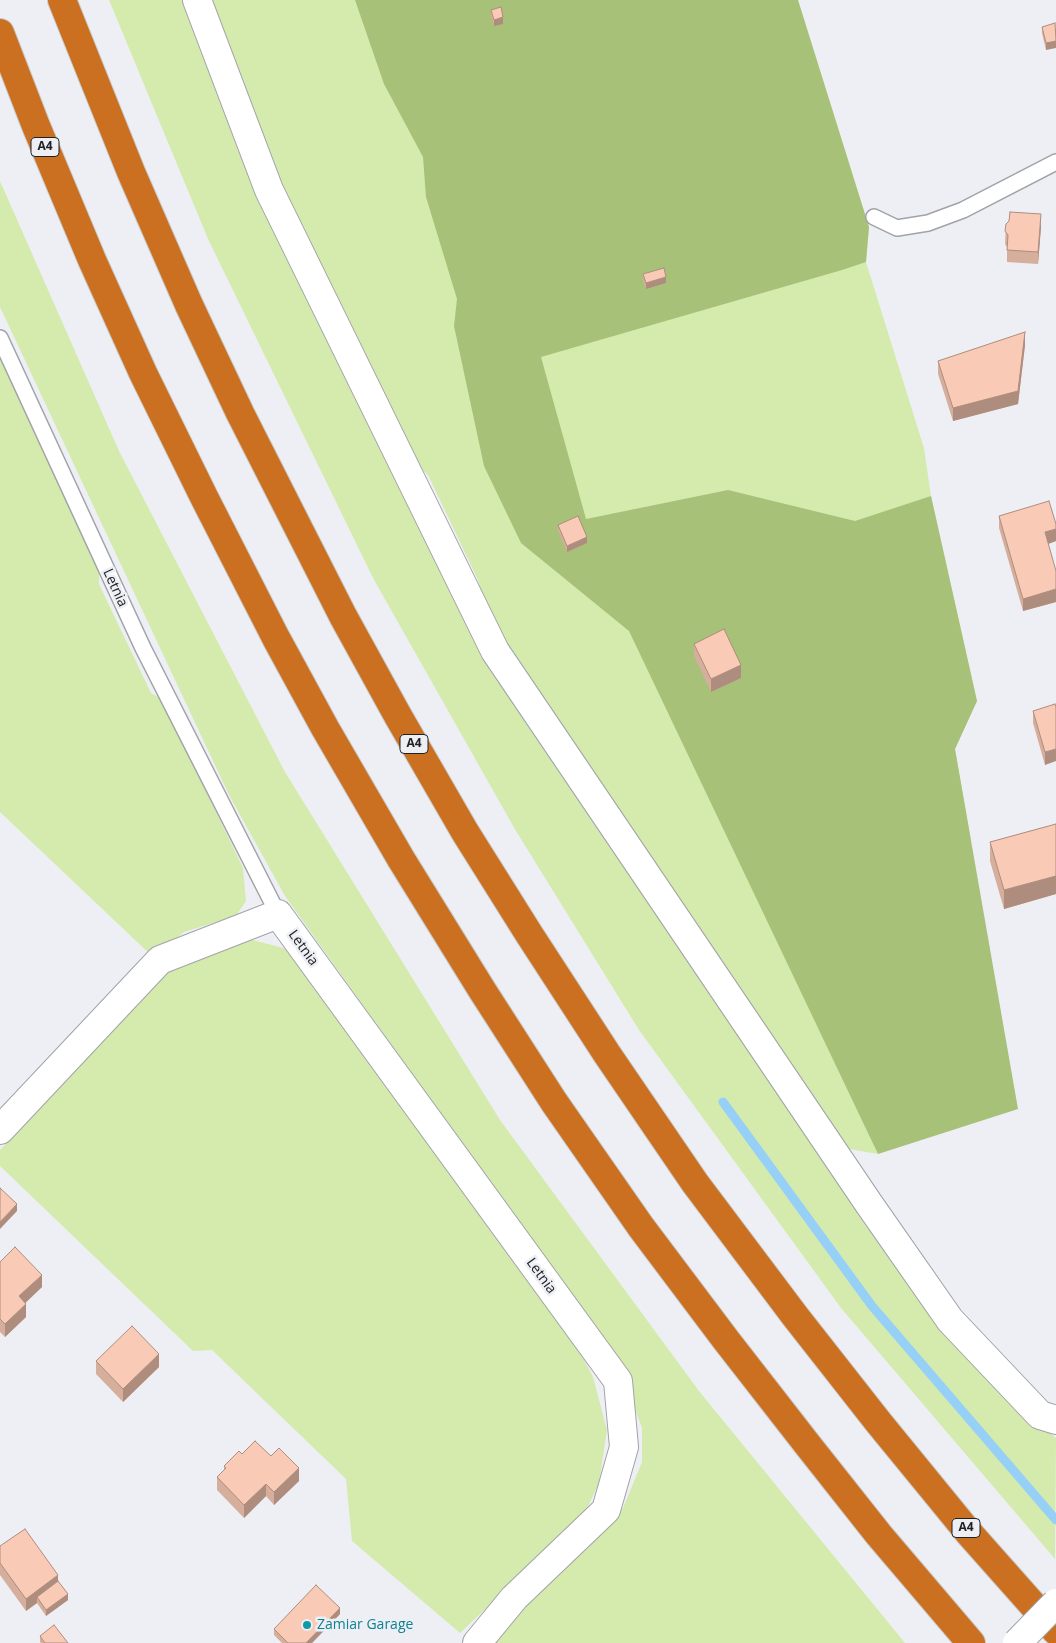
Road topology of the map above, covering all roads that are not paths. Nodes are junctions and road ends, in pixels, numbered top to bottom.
1 (62, 0) edge
2 (197, 0) edge
3 (0, 33) edge
4 (1056, 162) edge
5 (874, 217) dead end
6 (0, 338) edge
7 (278, 914) junction
8 (0, 1130) edge
9 (1056, 1420) edge
10 (1056, 1603) edge
11 (1056, 1631) edge
12 (477, 1643) edge
13 (970, 1643) edge
14 (1017, 1643) edge

1 - 11 highway, A4
2 - 9 street
3 - 13 highway, A4
4 - 5 lane
6 - 7 lane, Letnia
7 - 8 street
7 - 12 street, Letnia
10 - 14 street, bridge

